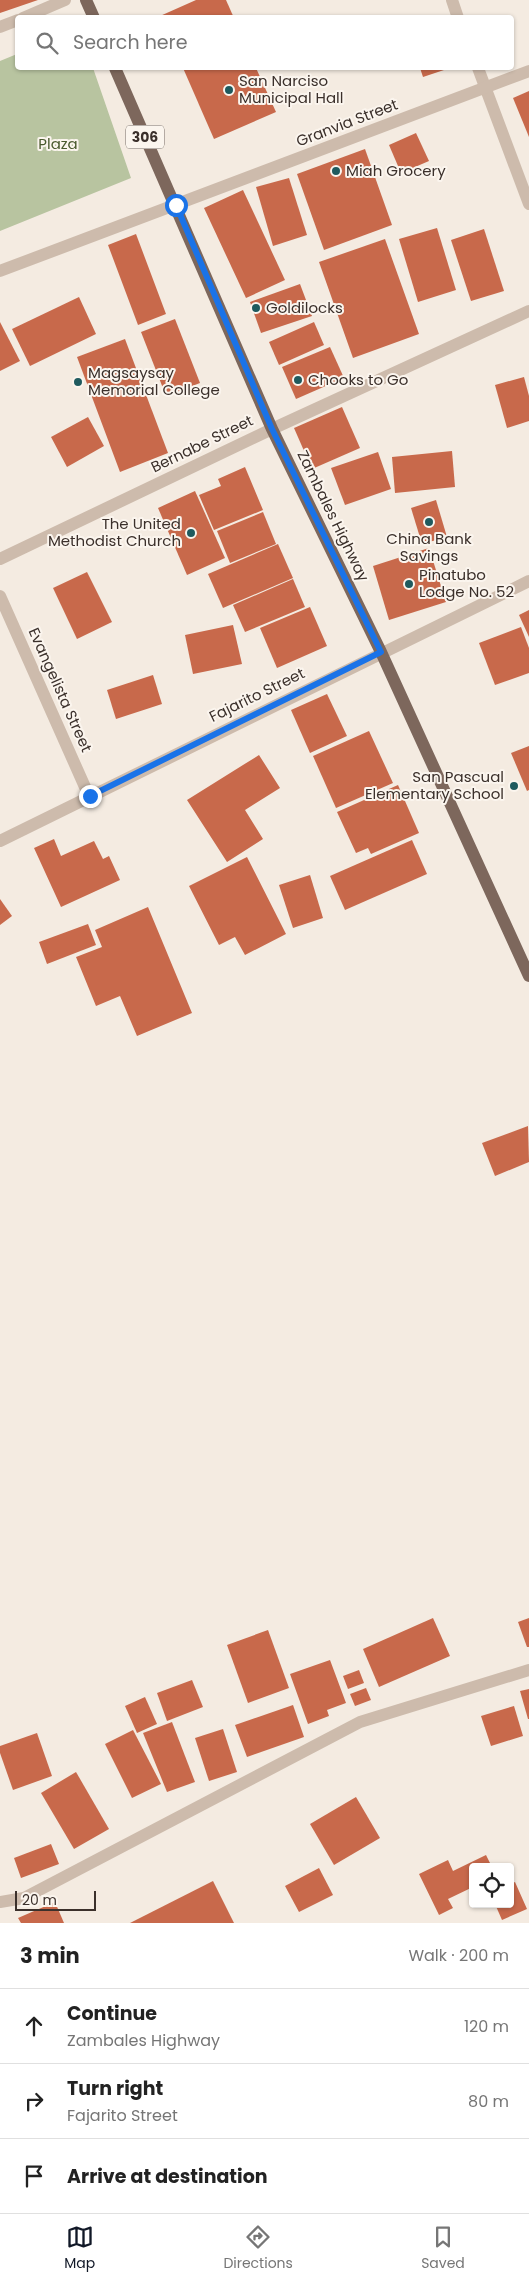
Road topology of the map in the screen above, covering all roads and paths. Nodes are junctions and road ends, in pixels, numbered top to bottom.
1 (65, 0) edge
2 (86, 0) edge
3 (452, 0) edge
4 (30, 15) edge
5 (93, 15) edge
6 (457, 15) edge
7 (15, 21) edge
8 (0, 27) edge
9 (116, 70) edge
10 (479, 70) edge
11 (529, 71) edge
12 (486, 88) junction
13 (529, 204) edge
14 (176, 205) junction
15 (0, 272) edge
16 (529, 312) edge
17 (272, 429) junction
18 (0, 560) edge
19 (529, 581) edge
20 (0, 596) edge
21 (381, 652) junction
22 (90, 796) junction
23 (0, 840) edge
24 (529, 976) edge
25 (529, 1670) edge
26 (0, 1902) edge

1 - 4 street
2 - 5 main road
3 - 6 street
7 - 8 street
9 - 14 main road, Zambales Highway / 306
10 - 12 street
11 - 12 street, Granvia Street
12 - 13 street
12 - 14 street, Granvia Street
14 - 15 street, Granvia Street
14 - 17 main road, Zambales Highway / 306
16 - 17 street, Bernabe Street
17 - 18 street, Bernabe Street
17 - 21 main road, Zambales Highway / 306
19 - 21 street, Fajarito Street
20 - 22 street, Evangelista Street
21 - 22 street, Fajarito Street
21 - 24 main road, Zambales Highway / 306
22 - 23 street, Fajarito Street
25 - 26 street

